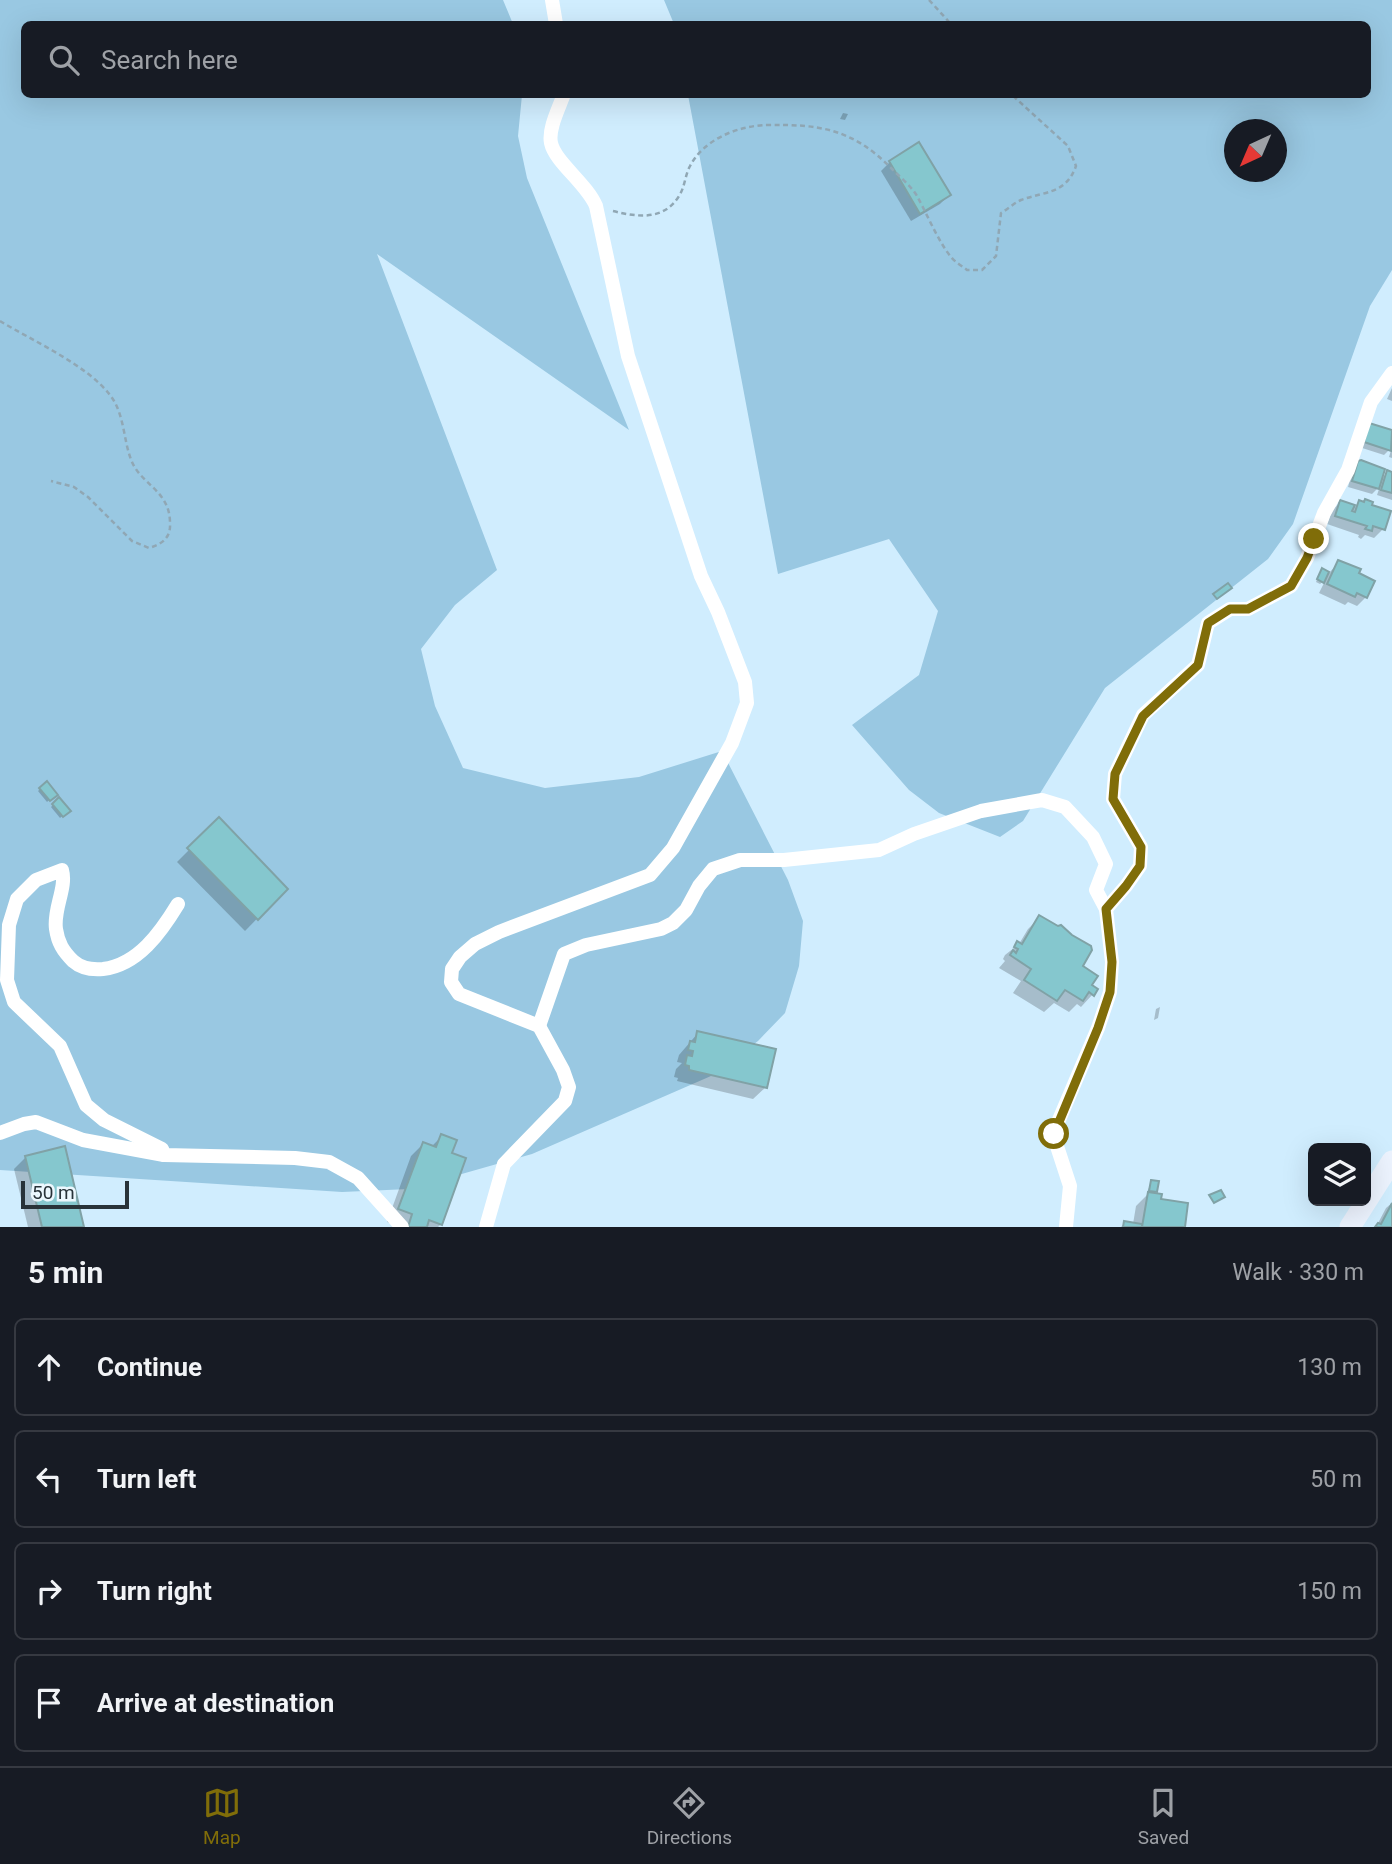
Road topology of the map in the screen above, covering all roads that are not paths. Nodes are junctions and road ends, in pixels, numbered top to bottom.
1 (552, 0) edge
2 (556, 21) edge
3 (563, 98) edge
4 (1392, 373) edge
5 (178, 904) dead end
6 (1106, 909) junction
7 (539, 1026) junction
8 (0, 1133) edge
9 (164, 1155) junction
10 (1392, 1161) edge
11 (401, 1227) edge
12 (486, 1227) edge
13 (1066, 1227) edge
14 (1350, 1227) edge

1 - 2 street
3 - 7 street
4 - 6 street
5 - 9 street
6 - 7 street
6 - 13 street
7 - 12 street
8 - 9 street
9 - 11 street
10 - 14 street

